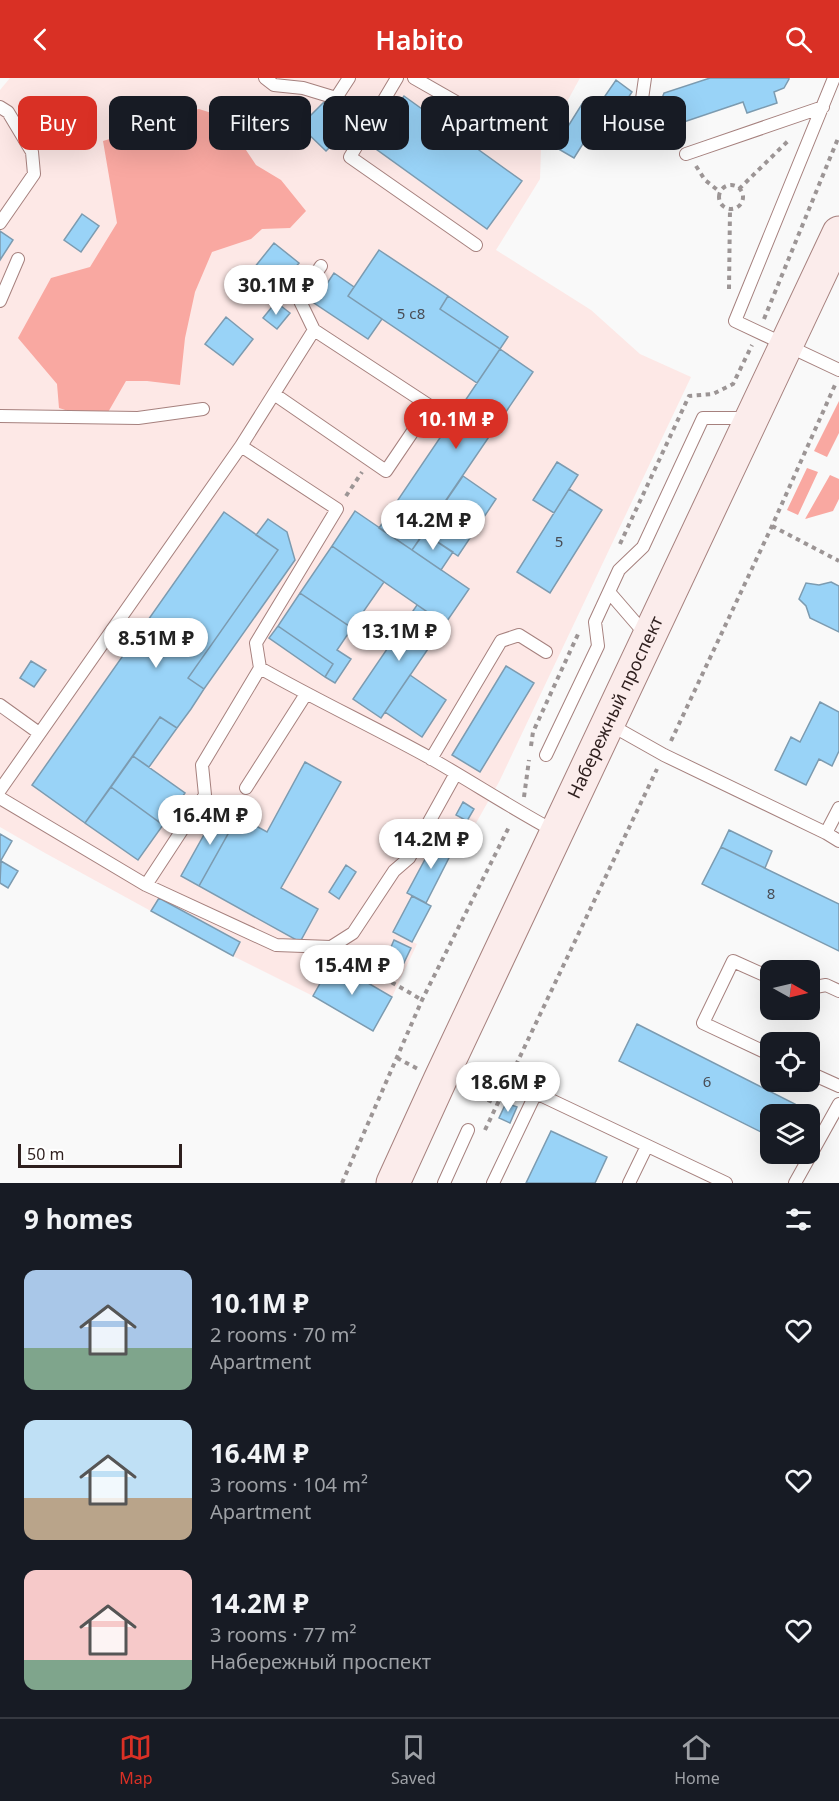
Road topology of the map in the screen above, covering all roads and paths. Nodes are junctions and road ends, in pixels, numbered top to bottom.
1 (265, 78) edge
2 (349, 78) edge
3 (397, 78) edge
4 (414, 78) edge
5 (645, 78) edge
6 (834, 78) edge
7 (329, 96) edge
8 (337, 96) edge
9 (386, 96) edge
10 (445, 96) edge
11 (642, 96) edge
12 (0, 107) edge
13 (824, 107) junction
14 (354, 150) edge
15 (686, 154) dead end
16 (739, 189) junction
17 (730, 209) junction
18 (0, 223) edge
19 (839, 233) edge
20 (476, 245) dead end
21 (18, 259) dead end
22 (321, 266) dead end
23 (0, 301) edge
24 (735, 321) junction
25 (314, 330) junction
26 (788, 345) junction
27 (839, 370) edge
28 (839, 378) edge
29 (274, 394) junction
30 (203, 409) dead end
31 (0, 416) edge
32 (753, 418) junction
33 (241, 446) junction
34 (772, 526) junction
35 (839, 561) edge
36 (609, 592) junction
37 (649, 638) junction
38 (546, 652) dead end
39 (260, 668) junction
40 (306, 694) junction
41 (0, 705) edge
42 (608, 723) junction
43 (39, 733) junction
44 (664, 754) junction
45 (546, 755) dead end
46 (430, 759) junction
47 (455, 775) junction
48 (246, 788) dead end
49 (0, 790) edge
50 (0, 798) edge
51 (839, 808) edge
52 (557, 833) junction
53 (826, 833) junction
54 (839, 841) edge
55 (146, 885) junction
56 (332, 947) junction
57 (760, 973) edge
58 (820, 986) edge
59 (839, 991) edge
60 (422, 1000) dead end
61 (760, 1050) edge
62 (820, 1077) edge
63 (839, 1086) edge
64 (839, 1104) edge
65 (468, 1130) dead end
66 (483, 1133) dead end
67 (647, 1146) junction
68 (393, 1183) edge
69 (444, 1183) edge
70 (493, 1183) edge
71 (629, 1183) edge
72 (726, 1183) edge
73 (795, 1183) edge

1 - 7 lane
2 - 8 lane
3 - 9 lane
4 - 10 lane
5 - 11 lane
6 - 13 lane
12 - 18 lane
13 - 15 lane
13 - 16 path
13 - 24 lane
14 - 20 lane
16 - 17 path
16 - 17 path
17 - 24 path
19 - 26 main road, Набережный проспект
21 - 23 lane
22 - 25 lane
24 - 26 lane
25 - 29 lane
25 - 29 lane
26 - 27 lane
26 - 32 main road, Набережный проспект
28 - 34 path
29 - 33 lane
30 - 31 lane
32 - 36 lane
32 - 37 main road, Набережный проспект
33 - 39 lane
33 - 43 lane
34 - 35 path
34 - 44 path
36 - 37 lane
36 - 45 lane
37 - 42 main road, Набережный проспект
38 - 46 lane
39 - 40 lane
39 - 55 lane
40 - 46 lane
40 - 48 lane
41 - 43 lane
42 - 44 lane
42 - 52 main road, Набережный проспект
43 - 49 lane
44 - 53 lane
44 - 66 path
46 - 47 lane
47 - 52 lane
47 - 56 lane
50 - 55 lane
51 - 53 lane
52 - 68 main road, Набережный проспект
53 - 54 lane
55 - 56 lane
56 - 60 path
57 - 61 lane
58 - 59 lane
62 - 63 lane
64 - 73 lane
65 - 69 lane
67 - 70 lane
67 - 71 lane
67 - 72 lane

